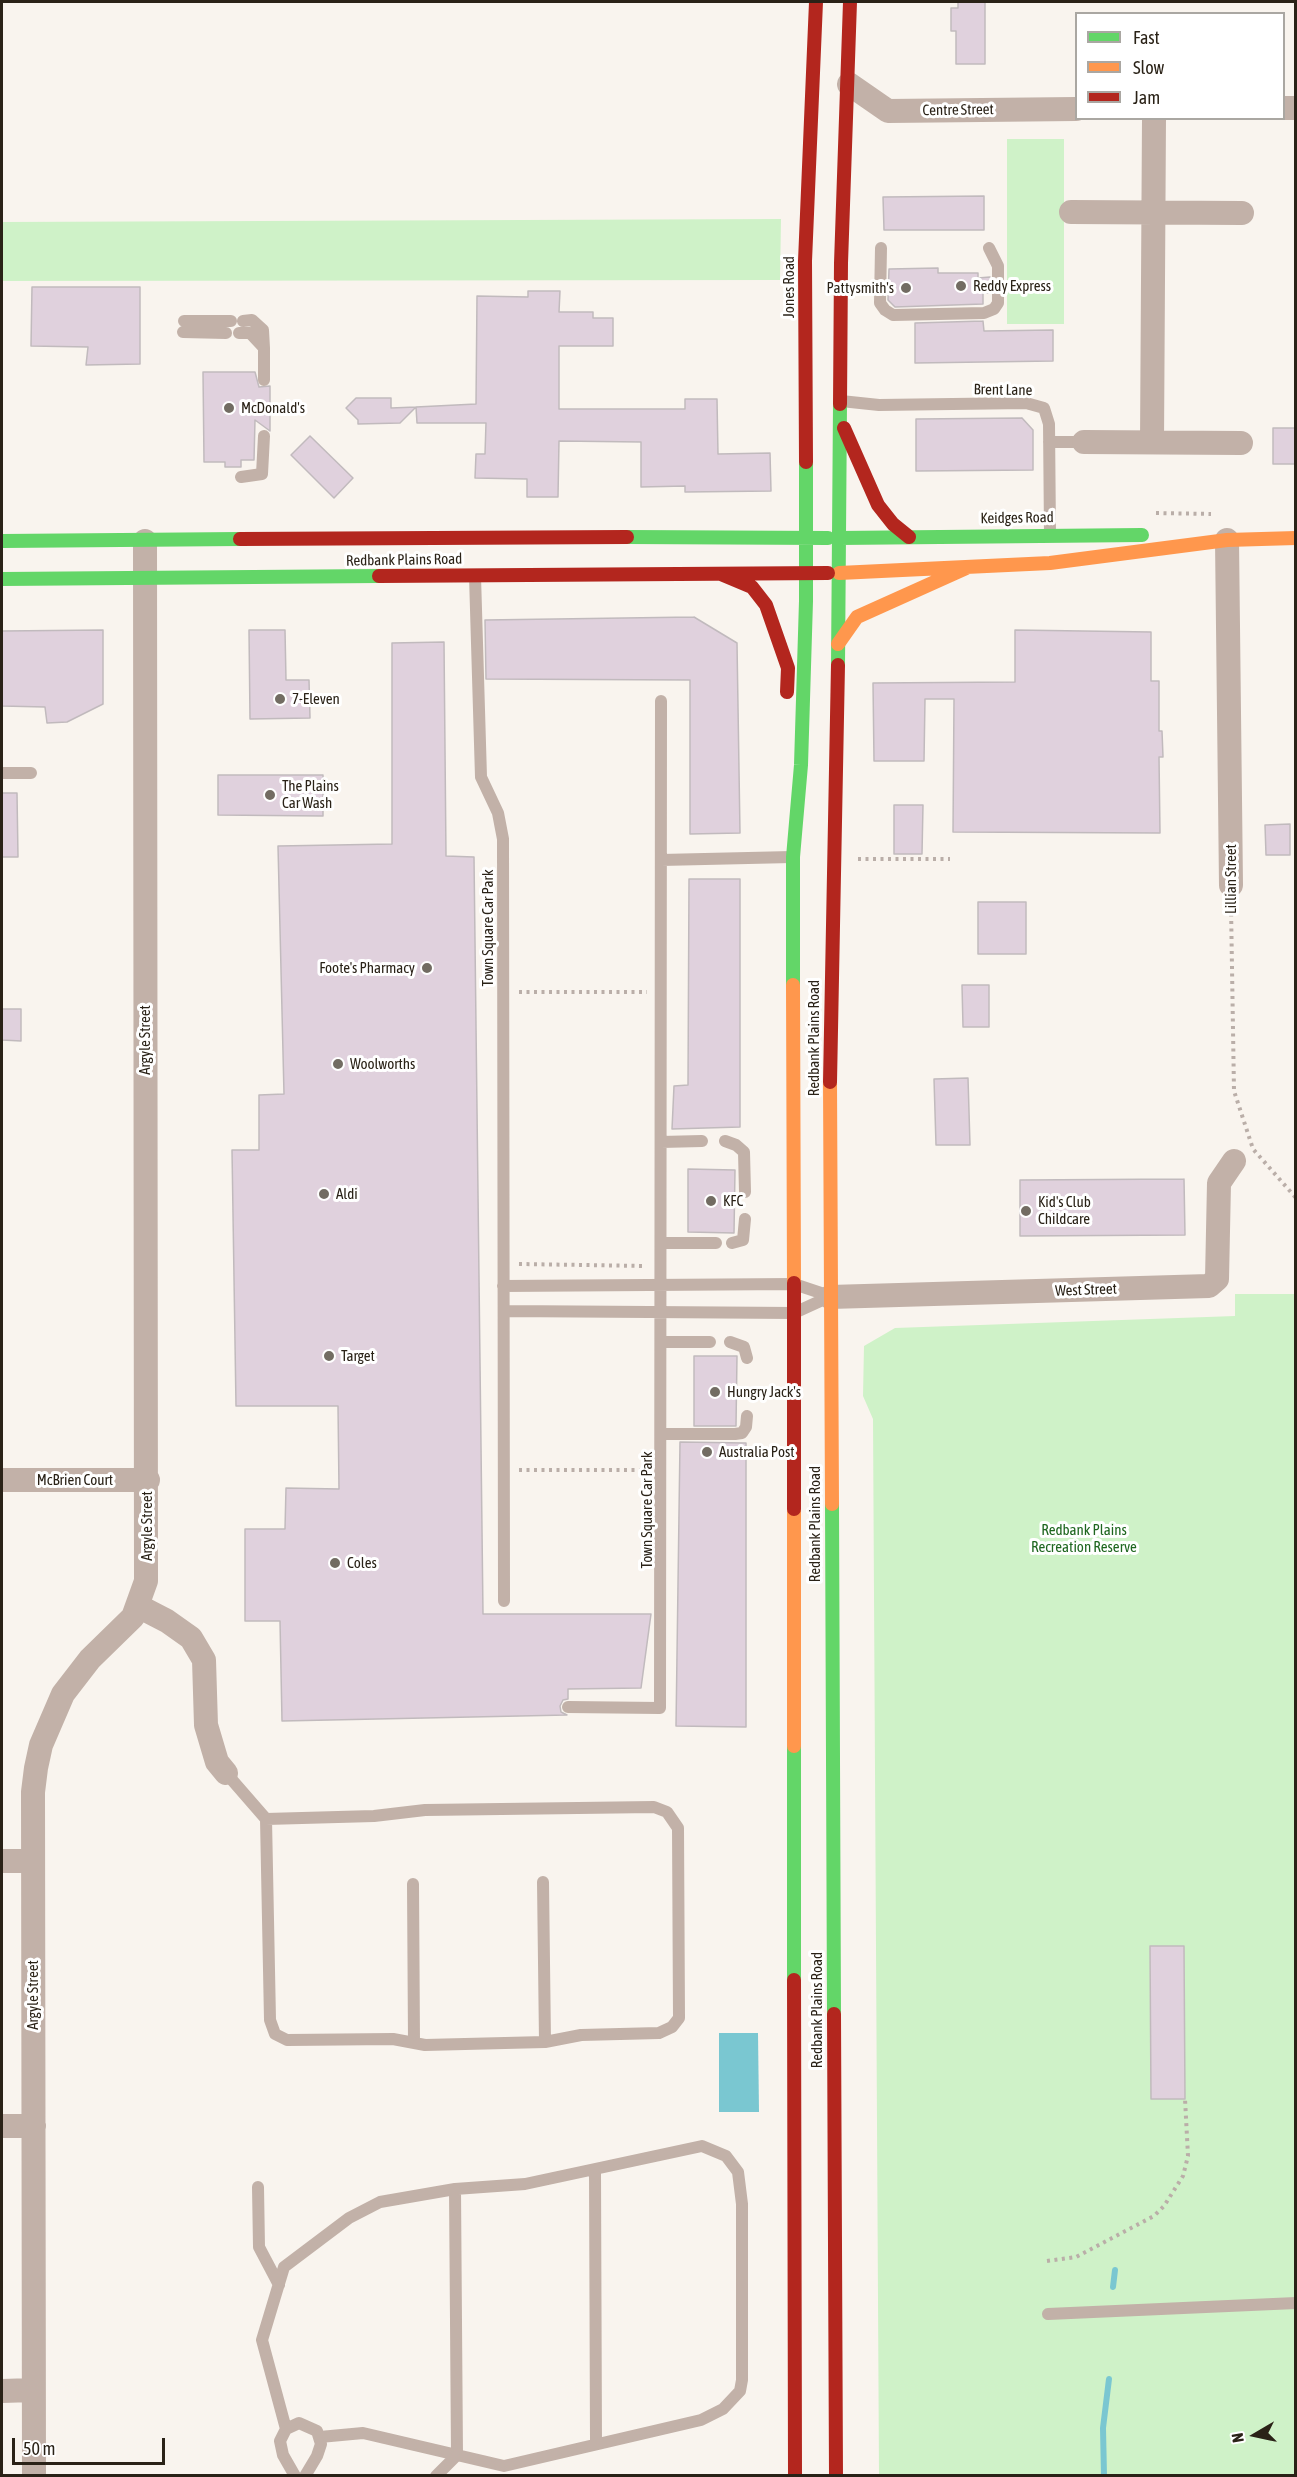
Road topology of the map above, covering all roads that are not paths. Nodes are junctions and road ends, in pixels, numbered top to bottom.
1 (816, 2) edge
2 (850, 2) edge
3 (849, 84) junction
4 (1075, 109) edge
5 (888, 111) junction
6 (1154, 120) edge
7 (846, 137) junction
8 (1071, 212) dead end
9 (1154, 213) junction
10 (1242, 213) dead end
11 (881, 248) dead end
12 (989, 249) dead end
13 (183, 327) dead end
14 (264, 380) dead end
15 (840, 401) junction
16 (840, 418) junction
17 (264, 436) dead end
18 (1050, 442) junction
19 (1084, 442) joint
20 (1152, 442) junction
21 (1241, 443) dead end
22 (241, 477) dead end
23 (1050, 534) junction
24 (909, 537) junction
25 (322, 538) junction
26 (806, 538) junction
27 (839, 538) junction
28 (1296, 538) edge
29 (1227, 540) junction
30 (2, 541) edge
31 (145, 541) junction
32 (345, 554) dead end
33 (459, 559) dead end
34 (1050, 563) junction
35 (966, 567) junction
36 (806, 573) junction
37 (839, 573) junction
38 (721, 574) junction
39 (475, 575) junction
40 (2, 579) edge
41 (145, 579) junction
42 (838, 644) junction
43 (661, 701) dead end
44 (787, 711) dead end
45 (787, 754) dead end
46 (2, 773) edge
47 (31, 773) dead end
48 (798, 818) junction
49 (793, 857) junction
50 (661, 860) junction
51 (1231, 885) road end
52 (702, 1141) dead end
53 (725, 1141) dead end
54 (662, 1142) junction
55 (1234, 1161) dead end
56 (745, 1192) dead end
57 (745, 1219) dead end
58 (732, 1242) dead end
59 (662, 1243) junction
60 (716, 1243) dead end
61 (794, 1284) junction
62 (503, 1286) junction
63 (662, 1286) junction
64 (830, 1297) junction
65 (504, 1311) junction
66 (662, 1311) junction
67 (794, 1312) junction
68 (663, 1342) junction
69 (710, 1342) dead end
70 (730, 1342) dead end
71 (747, 1358) dead end
72 (747, 1416) dead end
73 (662, 1434) junction
74 (2, 1480) edge
75 (148, 1480) junction
76 (504, 1601) dead end
77 (138, 1606) junction
78 (568, 1707) dead end
79 (226, 1773) joint
80 (267, 1819) junction
81 (33, 1860) junction
82 (2, 1861) edge
83 (543, 1882) dead end
84 (413, 1884) dead end
85 (545, 2042) junction
86 (414, 2043) junction
87 (2, 2126) edge
88 (34, 2126) junction
89 (595, 2171) junction
90 (258, 2187) dead end
91 (455, 2189) junction
92 (279, 2285) junction
93 (1296, 2303) edge
94 (1048, 2314) dead end
95 (33, 2390) junction
96 (2, 2391) edge
97 (286, 2429) junction
98 (320, 2437) junction
99 (596, 2444) junction
100 (457, 2455) junction
101 (34, 2475) edge
102 (295, 2475) edge
103 (305, 2475) edge
104 (436, 2475) edge
105 (795, 2475) edge
106 (836, 2475) edge

1 - 26 main road, Jones Road
2 - 3 main road
3 - 5 street
3 - 7 main road
4 - 5 street, Centre Street
5 - 7 street
6 - 9 street
7 - 15 main road
8 - 9 street
9 - 10 street
9 - 20 street
11 - 12 lane
13 - 14 lane
15 - 16 main road
15 - 18 lane, Brent Lane
16 - 24 main road
16 - 27 main road
17 - 22 lane
18 - 19 lane
18 - 23 lane, Brent Lane
19 - 20 street
20 - 21 street
23 - 24 main road, Keidges Road
23 - 29 main road, Keidges Road
23 - 34 lane, Brent Lane
24 - 27 main road, Keidges Road
25 - 26 main road, Redbank Plains Road
25 - 31 main road, Redbank Plains Road
25 - 32 main road
26 - 27 main road, Keidges Road
26 - 36 main road, Jones Road
27 - 37 main road, Redbank Plains Road
28 - 29 main road, Keidges Road
29 - 34 main road, Keidges Road
29 - 51 street, Lillian Street
30 - 31 main road, Redbank Plains Road
31 - 41 street, Argyle Street
33 - 39 main road
34 - 35 main road, Keidges Road
35 - 37 main road, Keidges Road
35 - 42 main road
36 - 37 main road, Redbank Plains Road
36 - 38 main road, Redbank Plains Road
36 - 48 main road, Redbank Plains Road
37 - 42 main road, Redbank Plains Road
38 - 39 main road, Redbank Plains Road
38 - 44 main road
39 - 41 main road, Redbank Plains Road
39 - 62 lane, Town Square Car Park
40 - 41 main road, Redbank Plains Road
41 - 75 street, Argyle Street
42 - 64 main road, Redbank Plains Road
43 - 50 lane, Town Square Car Park
45 - 48 main road
46 - 47 lane
48 - 49 main road, Redbank Plains Road
49 - 50 lane
49 - 61 main road, Redbank Plains Road
50 - 54 lane, Town Square Car Park
52 - 54 lane
53 - 56 lane
54 - 59 lane, Town Square Car Park
55 - 64 street, West Street
57 - 58 lane
59 - 60 lane
59 - 63 lane, Town Square Car Park
61 - 63 lane
61 - 64 lane
61 - 67 main road, Redbank Plains Road
62 - 63 lane
62 - 65 lane, Town Square Car Park
63 - 66 lane, Town Square Car Park
64 - 67 lane
64 - 106 main road, Redbank Plains Road
65 - 66 lane
65 - 76 lane, Town Square Car Park
66 - 67 lane
66 - 68 lane, Town Square Car Park
67 - 105 main road, Redbank Plains Road
68 - 69 lane
68 - 73 lane, Town Square Car Park
70 - 71 lane
72 - 73 lane
73 - 78 lane, Town Square Car Park
74 - 75 street, McBrien Court
75 - 77 street, Argyle Street
77 - 79 street
77 - 81 street, Argyle Street
79 - 80 lane
80 - 85 lane
80 - 86 lane
81 - 82 street
81 - 88 street, Argyle Street
83 - 85 lane
84 - 86 lane
85 - 86 lane
87 - 88 street
88 - 95 street, Argyle Street
89 - 91 lane
89 - 99 lane
89 - 99 lane
90 - 92 lane
91 - 92 lane
91 - 100 lane
92 - 97 lane
93 - 94 lane
95 - 96 street
95 - 101 street, Argyle Street
97 - 98 lane
97 - 102 lane
98 - 100 lane
98 - 103 lane
99 - 100 lane
100 - 104 lane

